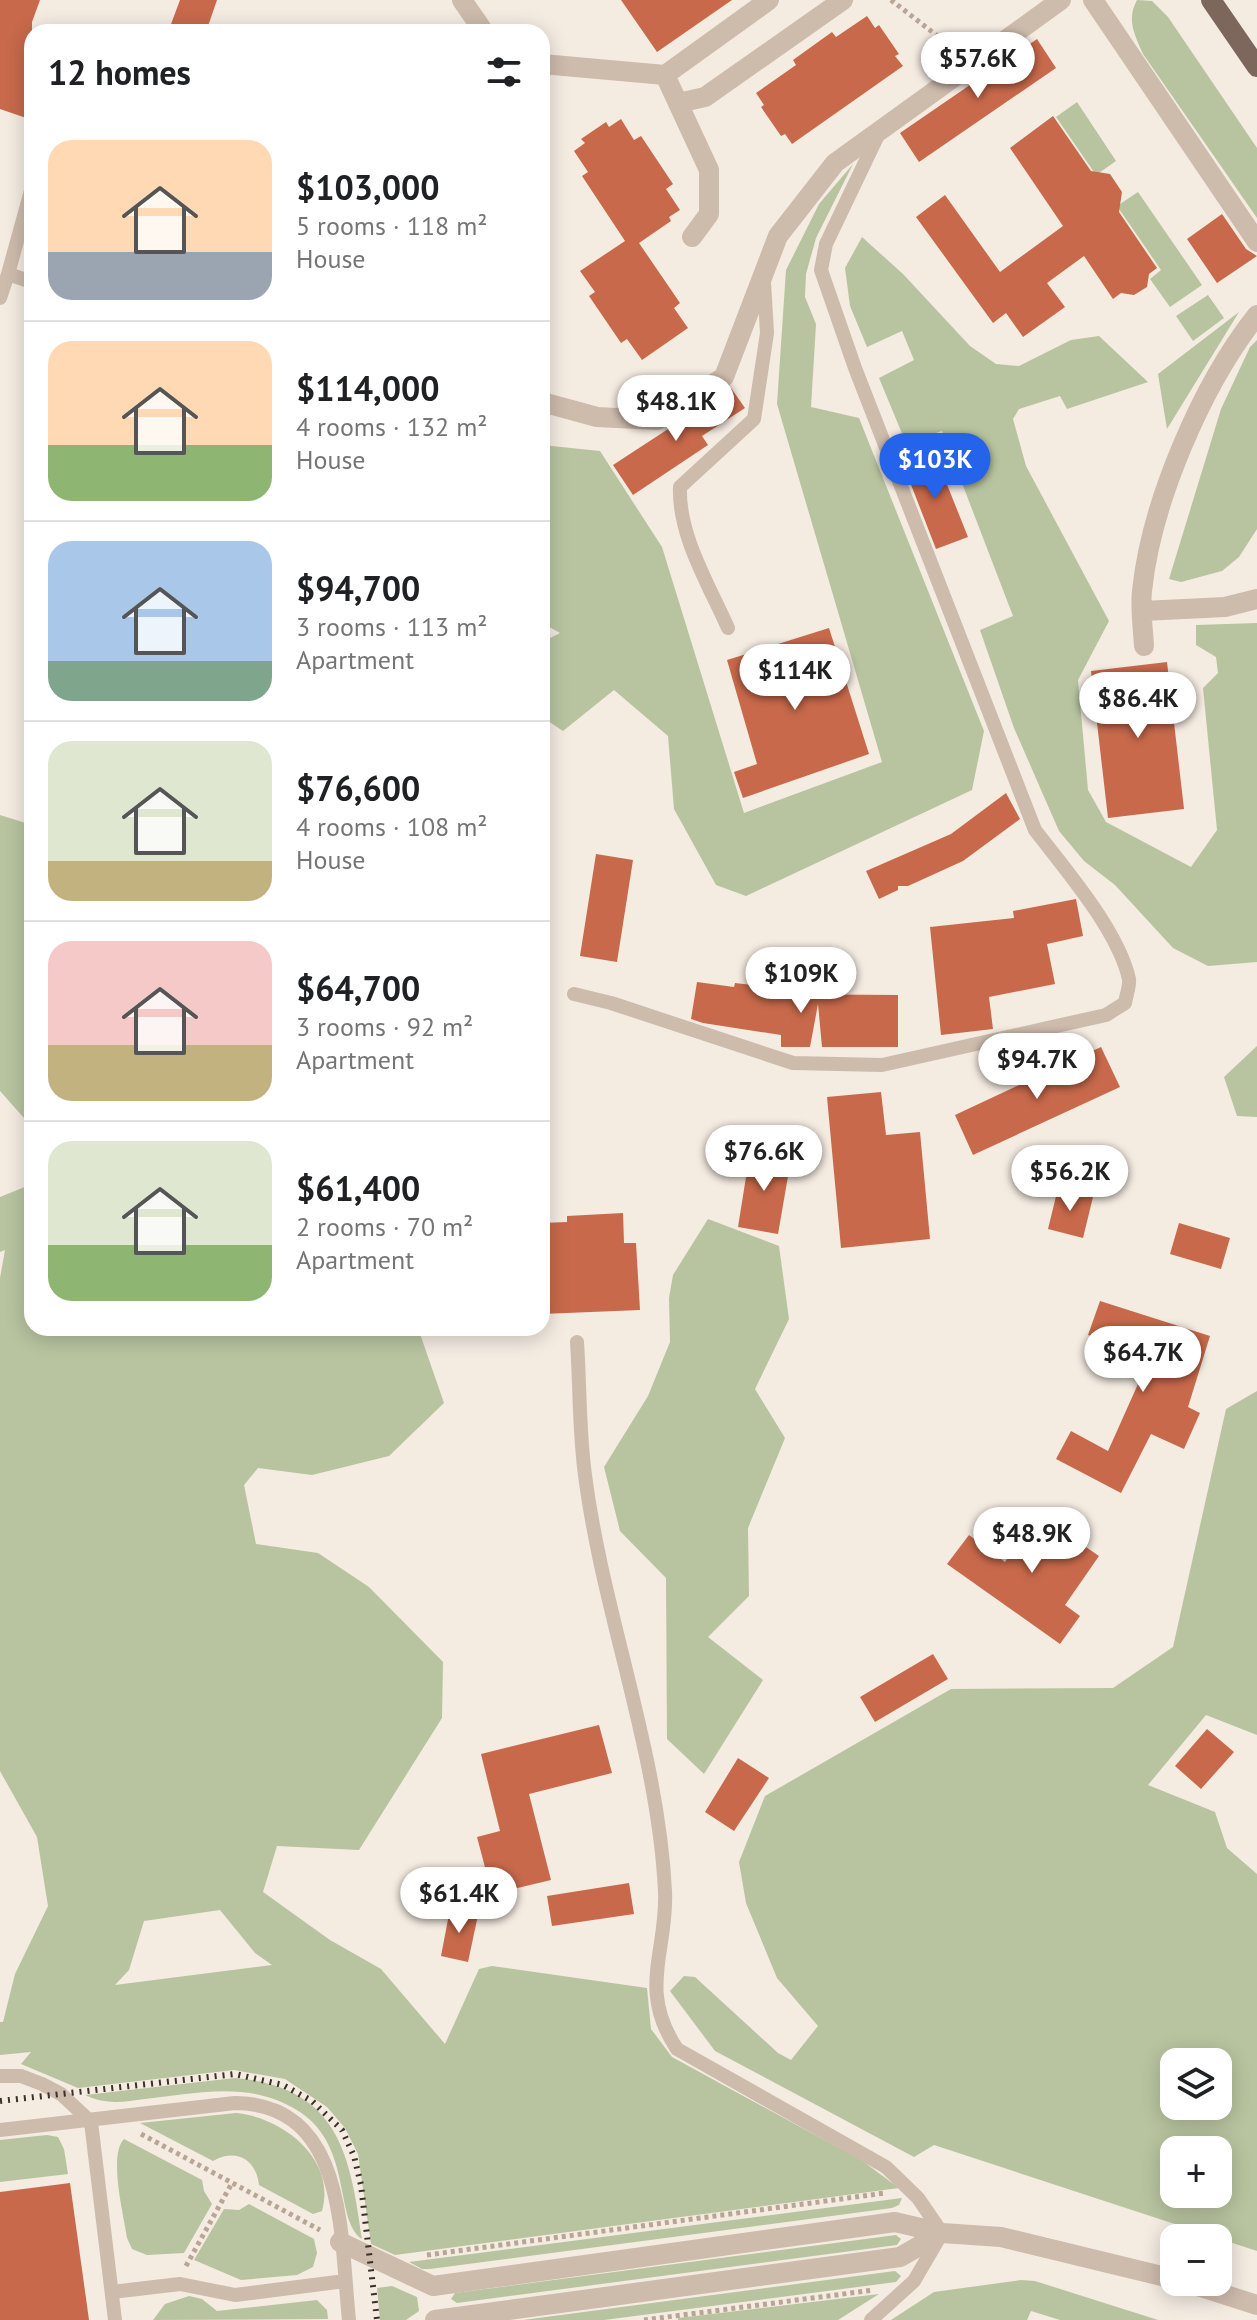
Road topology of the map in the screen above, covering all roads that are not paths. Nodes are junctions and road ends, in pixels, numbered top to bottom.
1 (462, 0) edge
2 (769, 0) edge
3 (843, 0) edge
4 (1061, 0) edge
5 (1093, 0) edge
6 (1211, 0) edge
7 (478, 24) edge
8 (550, 65) edge
9 (1257, 67) edge
10 (665, 75) junction
11 (678, 103) junction
12 (880, 131) junction
13 (24, 216) edge
14 (692, 237) dead end
15 (1257, 242) edge
16 (8, 274) junction
17 (764, 274) junction
18 (24, 279) edge
19 (0, 298) edge
20 (1257, 315) edge
21 (550, 404) edge
22 (1257, 599) edge
23 (1143, 611) junction
24 (728, 628) dead end
25 (1144, 646) dead end
26 (574, 994) dead end
27 (577, 1342) dead end
28 (0, 2076) edge
29 (91, 2122) junction
30 (0, 2130) edge
31 (942, 2233) junction
32 (340, 2242) junction
33 (1160, 2276) edge
34 (345, 2281) junction
35 (433, 2286) junction
36 (112, 2292) junction
37 (1229, 2296) edge
38 (1257, 2305) edge
39 (436, 2319) edge
40 (115, 2320) edge
41 (349, 2320) edge
42 (871, 2320) edge

1 - 7 street
2 - 10 street
3 - 11 street
4 - 12 street
5 - 15 street
6 - 9 main road
8 - 10 street
10 - 11 street
11 - 14 street
12 - 17 street
12 - 26 lane
13 - 16 lane
16 - 18 lane
16 - 19 lane
17 - 21 street
17 - 24 lane
20 - 23 street
22 - 23 street
23 - 25 street
27 - 31 lane
28 - 29 lane
29 - 30 lane
29 - 32 lane
29 - 36 lane
31 - 33 street
31 - 35 street
31 - 39 street
31 - 42 lane
32 - 34 lane
32 - 35 street
34 - 36 lane
34 - 41 lane
35 - 39 street
36 - 40 lane
37 - 38 street

